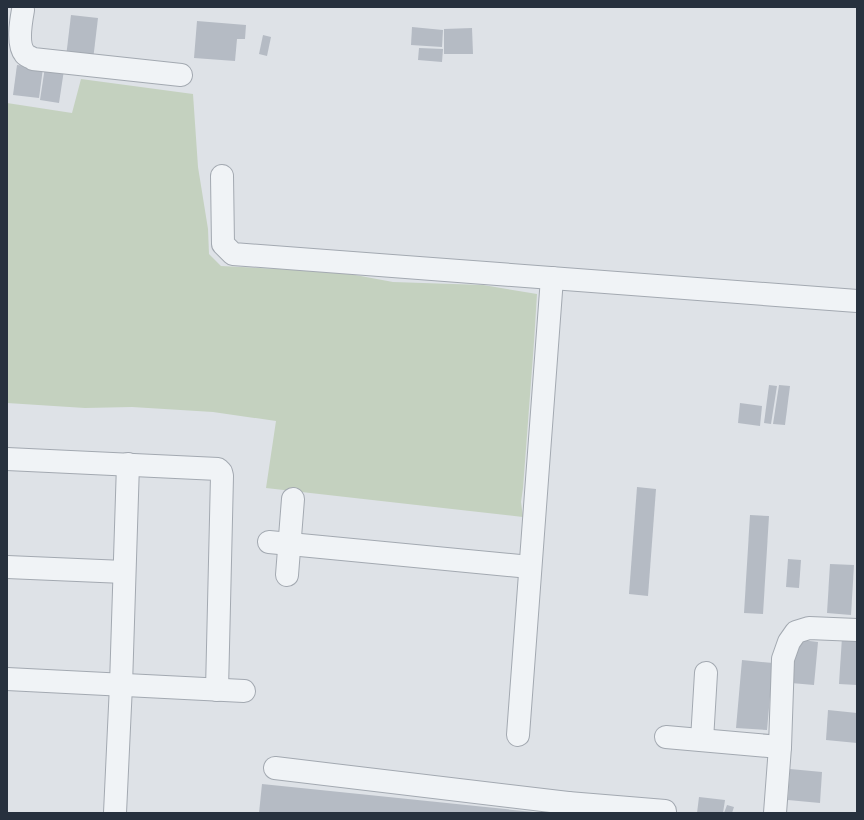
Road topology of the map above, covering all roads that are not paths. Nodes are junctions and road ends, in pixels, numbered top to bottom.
1 (18, 9) edge
2 (181, 75) dead end
3 (222, 176) dead end
4 (552, 278) junction
5 (857, 301) edge
6 (7, 459) edge
7 (128, 464) junction
8 (294, 499) dead end
9 (269, 542) dead end
10 (290, 544) junction
11 (7, 567) edge
12 (530, 567) junction
13 (124, 572) junction
14 (287, 575) dead end
15 (857, 630) edge
16 (706, 673) dead end
17 (7, 679) edge
18 (121, 685) junction
19 (217, 690) junction
20 (244, 691) dead end
21 (518, 735) dead end
22 (666, 737) dead end
23 (702, 740) junction
24 (780, 747) junction
25 (276, 768) dead end
26 (567, 808) edge
27 (665, 811) dead end
28 (115, 813) edge
29 (775, 813) edge

1 - 2 street
3 - 4 street
4 - 5 street
4 - 12 street
6 - 7 street
7 - 13 street
7 - 19 street
8 - 10 street
9 - 10 street
10 - 12 street
10 - 14 street
11 - 13 street
12 - 21 street
13 - 18 street
15 - 24 street
16 - 23 street
17 - 18 street
18 - 19 street
18 - 28 street
19 - 20 street
22 - 23 street
23 - 24 street
24 - 29 street
25 - 26 street
26 - 27 street

